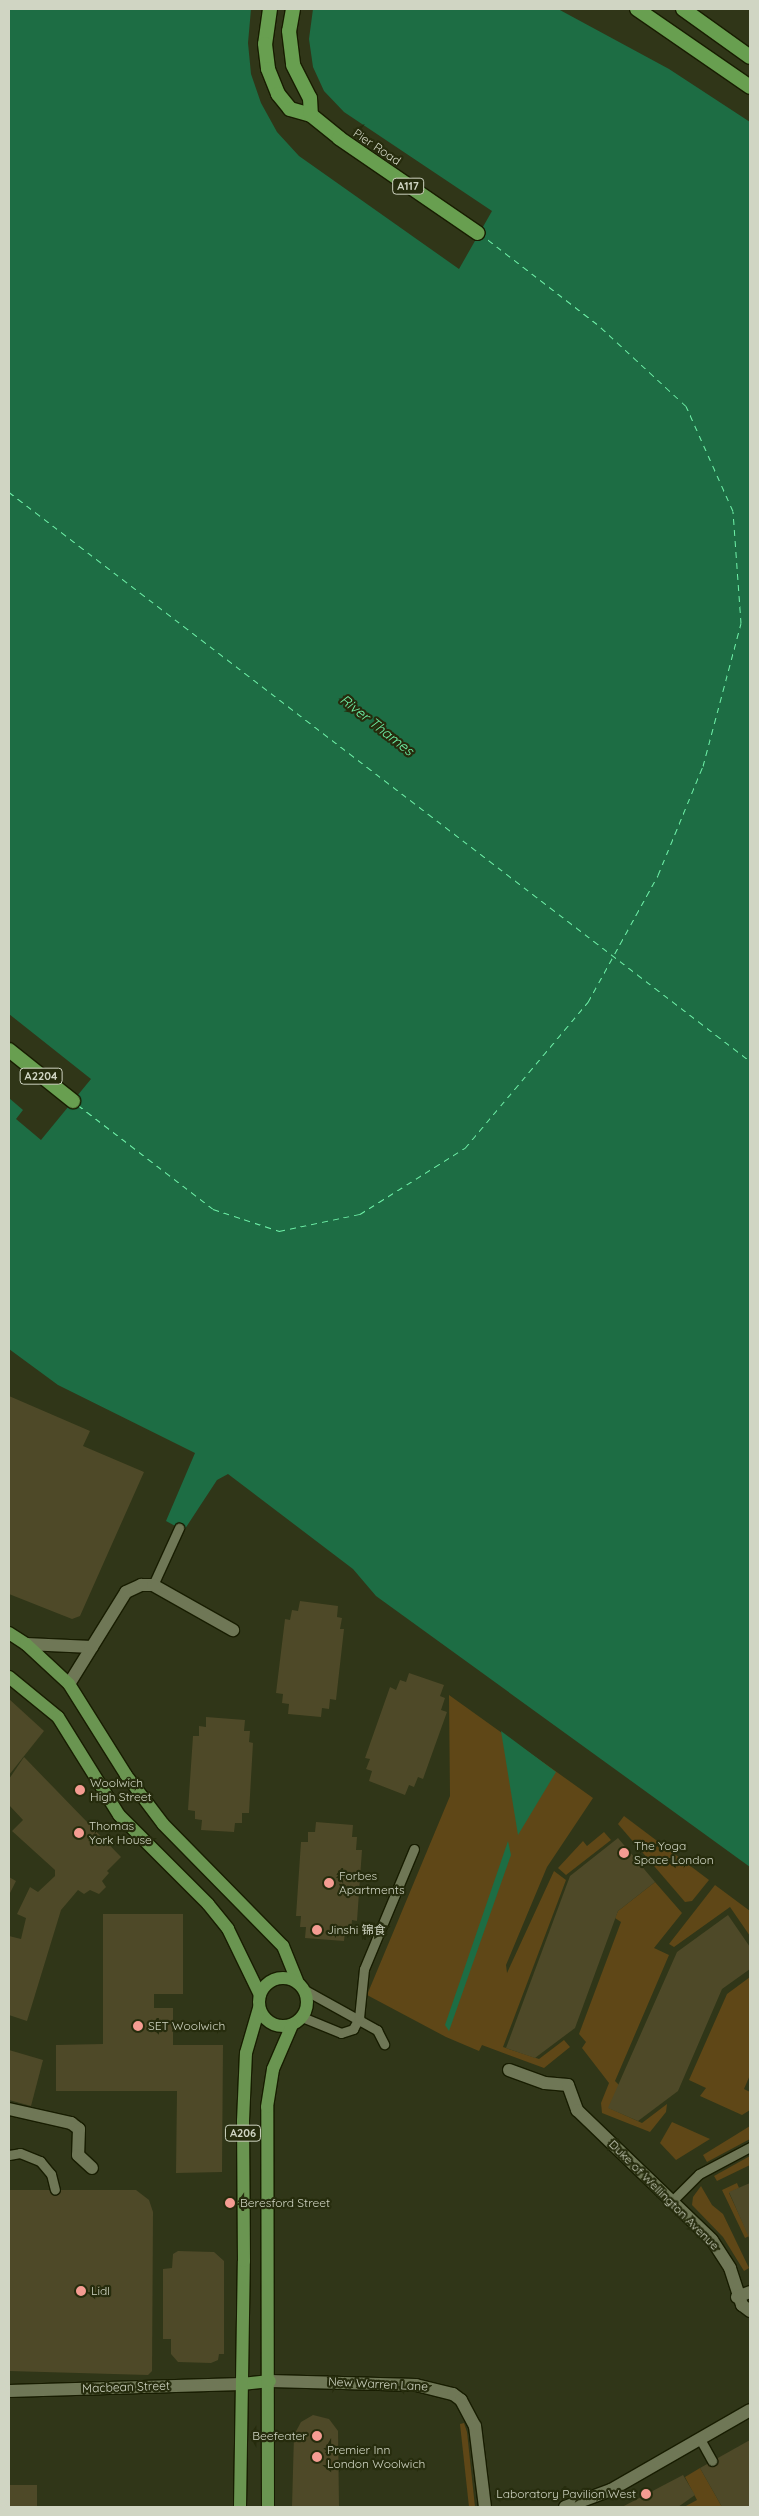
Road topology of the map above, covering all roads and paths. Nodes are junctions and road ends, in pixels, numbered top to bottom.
1 (270, 9) edge
2 (293, 9) edge
3 (637, 9) edge
4 (683, 9) edge
5 (750, 57) edge
6 (750, 87) edge
7 (311, 115) junction
8 (478, 233) dead end
9 (9, 1050) edge
10 (73, 1101) dead end
11 (179, 1528) dead end
12 (153, 1585) junction
13 (233, 1630) dead end
14 (9, 1633) edge
15 (26, 1644) junction
16 (92, 1647) junction
17 (9, 1677) edge
18 (69, 1684) junction
19 (414, 1849) dead end
20 (300, 1986) junction
21 (259, 2002) junction
22 (359, 2018) junction
23 (297, 2021) junction
24 (384, 2044) dead end
25 (509, 2070) dead end
26 (9, 2109) edge
27 (750, 2148) edge
28 (9, 2155) edge
29 (92, 2168) dead end
30 (55, 2190) dead end
31 (672, 2201) junction
32 (750, 2292) edge
33 (738, 2297) junction
34 (750, 2311) edge
35 (270, 2381) junction
36 (242, 2384) junction
37 (9, 2391) edge
38 (750, 2410) edge
39 (700, 2439) junction
40 (712, 2462) dead end
41 (240, 2507) edge
42 (268, 2507) edge
43 (484, 2507) edge
44 (565, 2507) edge

1 - 7 highway, Pier Road / A117
2 - 7 highway
3 - 6 highway
4 - 5 highway
7 - 8 highway, Pier Road / A117
9 - 10 highway, A2204
11 - 12 lane
12 - 13 street
12 - 16 street
14 - 15 main road
15 - 16 street
15 - 18 main road
16 - 18 street
17 - 21 main road
18 - 20 main road
19 - 22 lane
20 - 21 main road
20 - 22 lane
20 - 23 main road
21 - 23 main road
21 - 36 main road, A206
22 - 23 lane
22 - 24 lane
23 - 35 main road, A206
25 - 31 street, Duke of Wellington Avenue
26 - 29 street
27 - 31 lane
28 - 30 lane
31 - 33 street, Duke of Wellington Avenue
32 - 33 street
33 - 34 street, Duke of Wellington Avenue
35 - 36 main road
35 - 42 main road, A206
35 - 43 street, New Warren Lane
36 - 37 street, Macbean Street
36 - 41 main road, A206
38 - 39 street
39 - 40 lane
39 - 44 street

